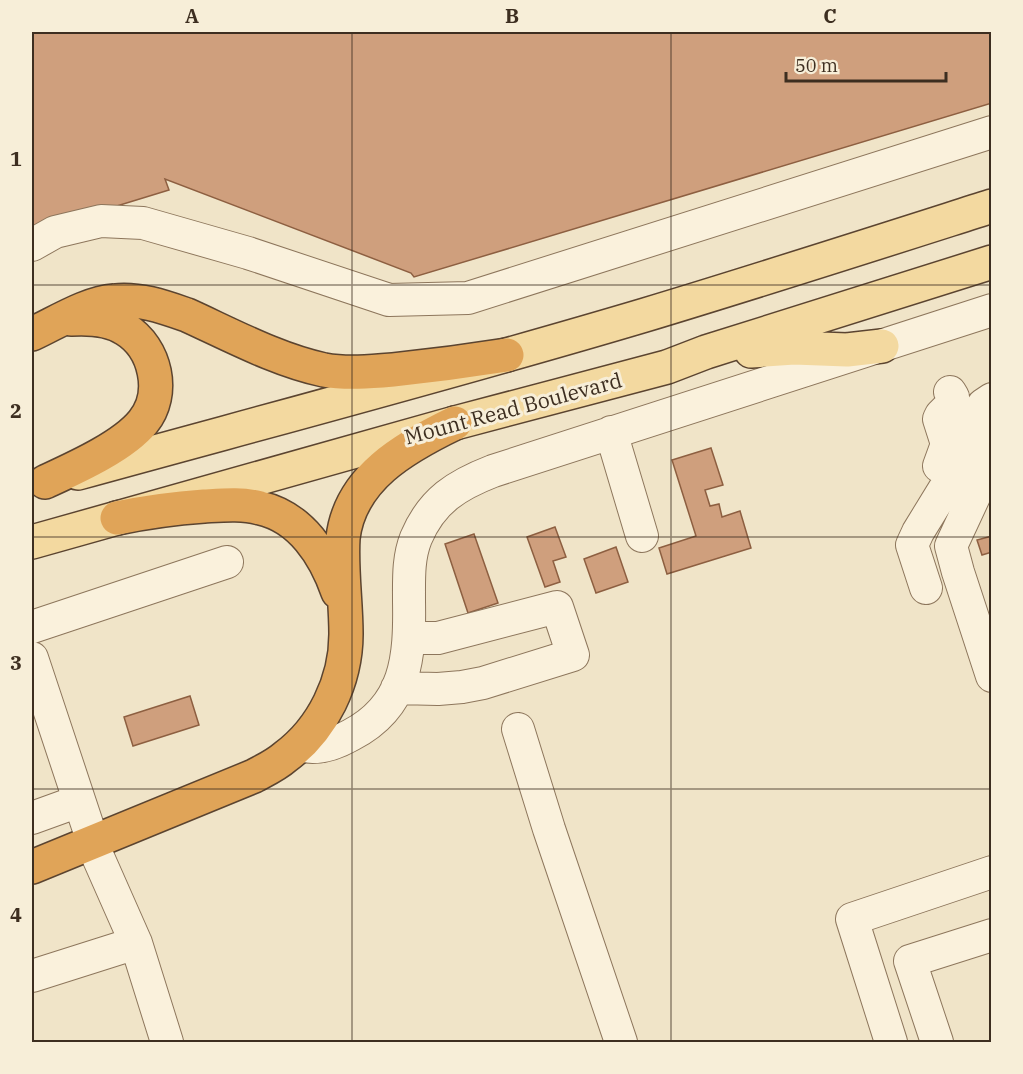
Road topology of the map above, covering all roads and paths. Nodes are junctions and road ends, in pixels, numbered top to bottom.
1 (992, 132) edge
2 (992, 206) edge
3 (32, 245) edge
4 (992, 262) edge
5 (992, 310) edge
6 (42, 329) edge
7 (882, 346) junction
8 (507, 355) junction
9 (667, 367) junction
10 (950, 392) dead end
11 (992, 399) edge
12 (992, 418) edge
13 (455, 423) junction
14 (611, 432) junction
15 (977, 463) edge
16 (38, 484) edge
17 (982, 503) edge
18 (117, 518) junction
19 (642, 536) dead end
20 (32, 542) edge
21 (227, 562) dead end
22 (926, 588) dead end
23 (983, 625) edge
24 (346, 626) junction
25 (32, 627) edge
26 (409, 638) junction
27 (32, 658) edge
28 (992, 676) edge
29 (397, 688) junction
30 (518, 729) dead end
31 (299, 745) junction
32 (80, 801) junction
33 (32, 818) edge
34 (93, 842) junction
35 (32, 867) edge
36 (992, 872) edge
37 (992, 935) edge
38 (136, 943) junction
39 (32, 976) edge
40 (167, 1042) edge
41 (621, 1042) edge
42 (891, 1042) edge
43 (937, 1042) edge

1 - 3 street
2 - 8 main road
4 - 9 main road, Mount Read Boulevard
5 - 7 street
6 - 8 highway
6 - 16 highway
7 - 9 main road
7 - 14 street
8 - 16 main road
9 - 13 main road, Mount Read Boulevard
10 - 15 street
11 - 15 street
12 - 15 street
13 - 18 main road, Mount Read Boulevard
13 - 24 highway
14 - 19 street
14 - 26 street
15 - 17 street
15 - 22 street
17 - 23 street
18 - 20 main road, Mount Read Boulevard
18 - 24 highway
21 - 25 street
23 - 28 street
24 - 31 highway
26 - 29 street
26 - 29 street
27 - 32 street
29 - 31 street
30 - 41 street
31 - 34 highway
32 - 33 street
32 - 34 street
34 - 35 highway
34 - 38 street
36 - 42 street
37 - 43 street
38 - 39 street
38 - 40 street

